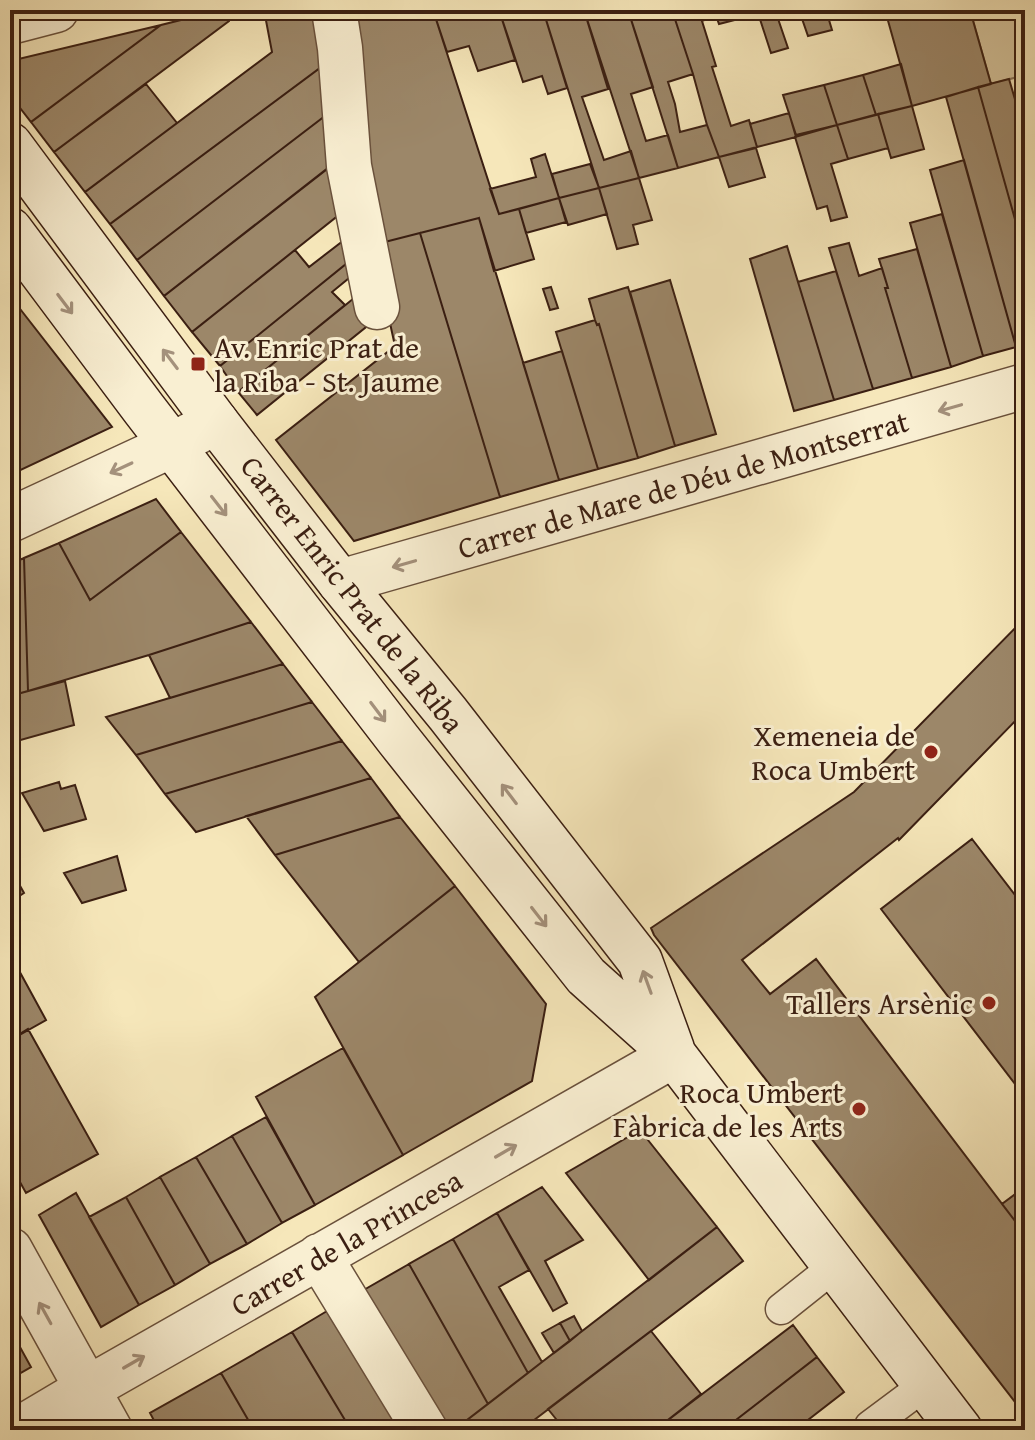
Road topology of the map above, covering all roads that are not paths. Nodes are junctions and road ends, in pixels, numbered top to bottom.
1 (56, 10) edge
2 (334, 10) edge
3 (10, 22) edge
4 (10, 145) edge
5 (10, 230) edge
6 (377, 307) dead end
7 (1025, 386) edge
8 (216, 422) junction
9 (172, 445) junction
10 (10, 520) edge
11 (340, 582) junction
12 (674, 1055) junction
13 (10, 1250) edge
14 (319, 1256) junction
15 (835, 1266) junction
16 (781, 1309) dead end
17 (925, 1385) junction
18 (87, 1389) junction
19 (870, 1426) dead end
20 (18, 1430) edge
21 (110, 1430) edge
22 (425, 1430) edge
23 (960, 1430) edge

1 - 3 street
2 - 6 street
8 -> 4 street, Carrer Enric Prat de la Riba
5 -> 9 street, Carrer Enric Prat de la Riba
7 -> 11 street, Carrer de Mare de Déu de Montserrat
8 - 9 street
8 - 11 street, Carrer Enric Prat de la Riba
9 -> 10 street
9 -> 12 street, Carrer Enric Prat de la Riba
12 -> 11 street, Carrer Enric Prat de la Riba
14 -> 12 street, Carrer de la Princesa
12 - 15 street, Carrer Enric Prat de la Riba
18 -> 13 street
18 -> 14 street, Carrer de la Princesa
14 - 22 street
15 - 16 lane
15 - 17 street, Carrer Enric Prat de la Riba
17 - 19 lane
17 - 23 street, Carrer Enric Prat de la Riba
18 - 20 street, Carrer de la Princesa
18 - 21 street

